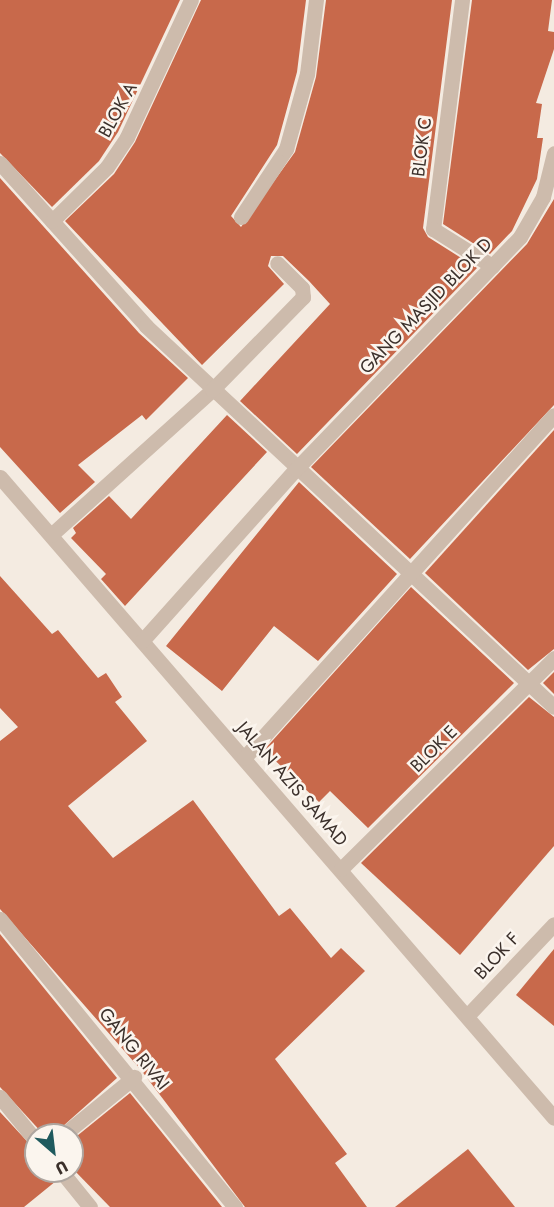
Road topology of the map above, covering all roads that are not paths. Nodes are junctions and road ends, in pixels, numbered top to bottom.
1 (191, 0) edge
2 (316, 0) edge
3 (462, 0) edge
4 (554, 153) edge
5 (0, 164) edge
6 (241, 217) dead end
7 (52, 221) junction
8 (277, 263) dead end
9 (492, 266) junction
10 (212, 390) junction
11 (554, 415) edge
12 (297, 469) junction
13 (0, 477) edge
14 (51, 535) junction
15 (411, 574) junction
16 (142, 641) junction
17 (554, 657) edge
18 (529, 683) junction
19 (554, 707) edge
20 (244, 758) junction
21 (341, 869) junction
22 (0, 919) edge
23 (554, 924) edge
24 (468, 1015) junction
25 (134, 1077) junction
26 (0, 1097) edge
27 (554, 1118) edge
28 (78, 1123) edge
29 (24, 1126) edge
30 (71, 1183) edge
31 (90, 1207) edge
32 (235, 1207) edge

1 - 7 street, BLOK A
2 - 6 street
3 - 9 street, BLOK C
4 - 9 street, GANG MASJID BLOK D
5 - 7 street
7 - 10 street
8 - 10 street
9 - 12 street, GANG MASJID BLOK D
10 - 12 street
10 - 14 street
11 - 15 street
12 - 15 street
12 - 16 street, GANG MASJID BLOK D
13 - 14 street, JALAN AZIS SAMAD
14 - 16 street, JALAN AZIS SAMAD
15 - 18 street
15 - 20 street
16 - 20 street, JALAN AZIS SAMAD
17 - 18 street, BLOK E
18 - 19 street
18 - 21 street, BLOK E
20 - 21 street, JALAN AZIS SAMAD
21 - 24 street, JALAN AZIS SAMAD
22 - 25 street, GANG RIVAI
23 - 24 street, BLOK F
24 - 27 street, JALAN AZIS SAMAD
25 - 28 street
25 - 32 street, GANG RIVAI
26 - 29 street
30 - 31 street

